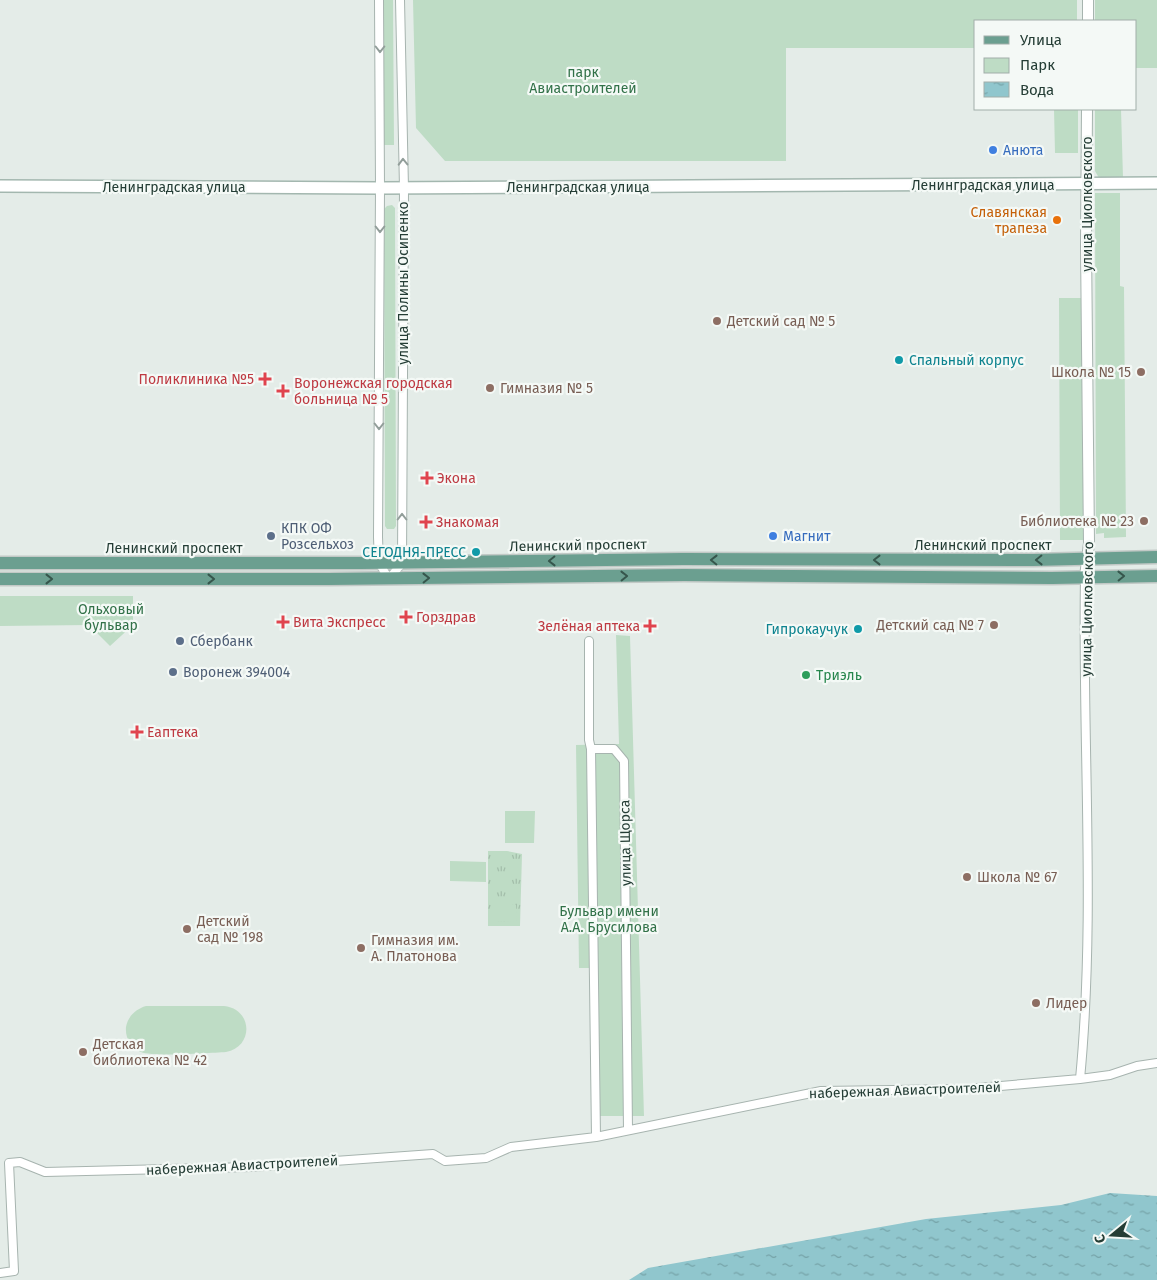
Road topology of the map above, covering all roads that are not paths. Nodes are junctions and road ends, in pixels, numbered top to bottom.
1 (379, 0) edge
2 (400, 0) edge
3 (1088, 0) edge
4 (1088, 20) edge
5 (1087, 110) edge
6 (1087, 184) junction
7 (1157, 184) edge
8 (0, 186) edge
9 (380, 188) junction
10 (404, 188) junction
11 (1157, 558) edge
12 (1088, 559) junction
13 (0, 562) edge
14 (379, 563) junction
15 (402, 563) junction
16 (1157, 576) edge
17 (1085, 577) junction
18 (0, 579) edge
19 (389, 579) junction
20 (588, 641) dead end
21 (592, 749) junction
22 (1157, 1063) edge
23 (1080, 1080) junction
24 (628, 1130) junction
25 (596, 1137) junction
26 (0, 1273) edge

1 -> 9 street, улица Полины Осипенко
10 -> 2 street, улица Полины Осипенко
3 - 4 street
5 - 6 street, улица Циолковского
6 - 7 main road, Ленинградская улица
6 - 10 main road, Ленинградская улица
6 - 12 street, улица Циолковского
8 - 9 main road, Ленинградская улица
9 - 10 main road, Ленинградская улица
9 -> 14 street, улица Полины Осипенко
15 -> 10 street, улица Полины Осипенко
11 - 12 main road, Ленинский проспект
12 -> 15 main road, Ленинский проспект
12 - 17 street, улица Циолковского
13 - 14 main road, Ленинский проспект
14 - 15 main road, Ленинский проспект
14 - 19 street
15 - 19 street
17 -> 16 main road
19 -> 17 main road
17 - 23 street, улица Циолковского
18 -> 19 main road
20 - 21 street
21 - 24 street, улица Щорса
21 - 25 street
22 - 23 street, набережная Авиастроителей
23 - 24 street, набережная Авиастроителей
24 - 25 street, набережная Авиастроителей
25 - 26 street, набережная Авиастроителей

